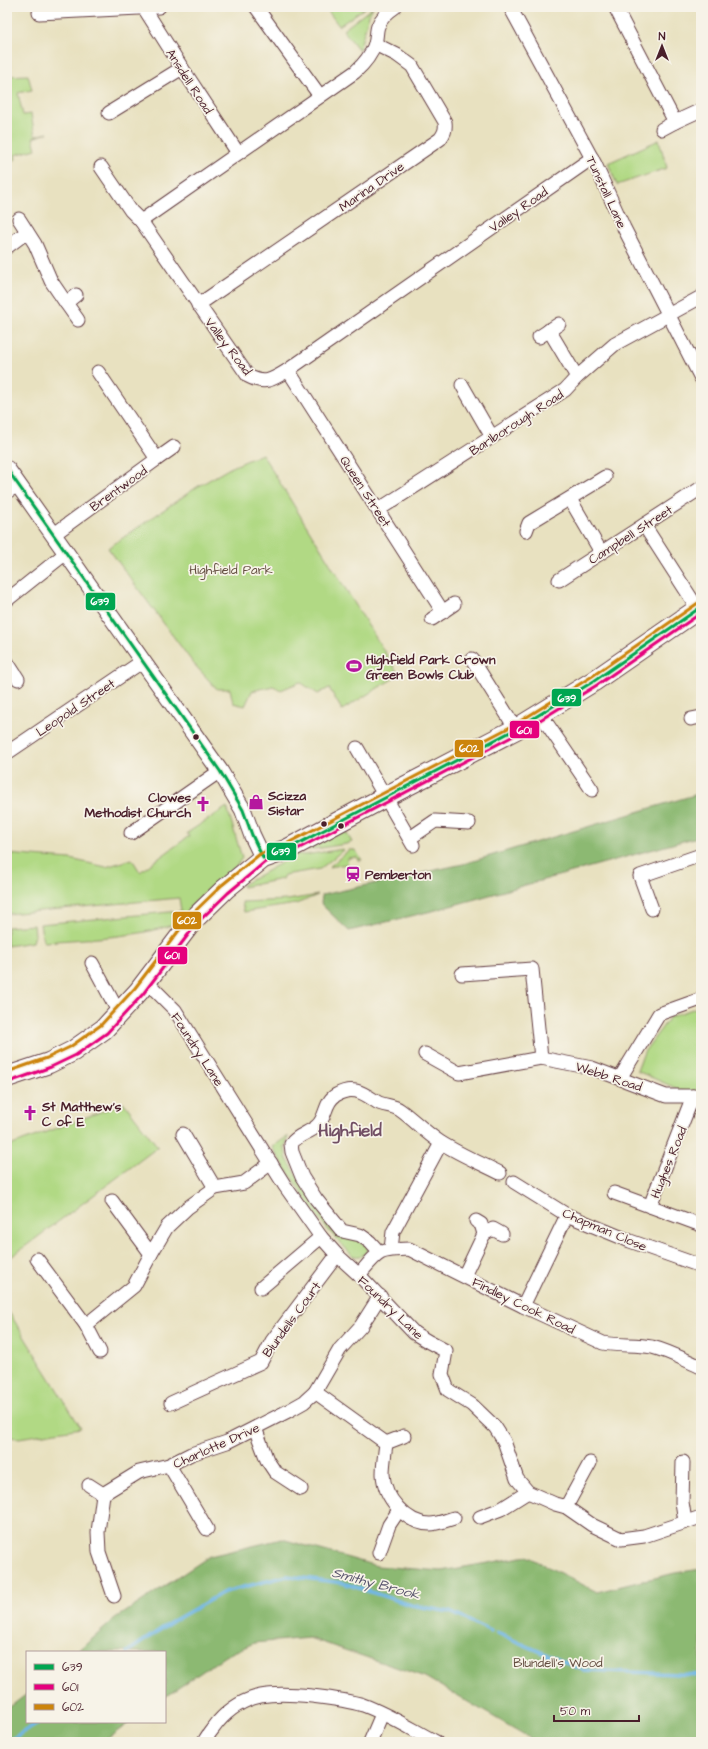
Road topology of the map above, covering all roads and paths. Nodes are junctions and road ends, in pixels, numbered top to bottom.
1 (160, 7) edge
2 (256, 7) edge
3 (396, 7) edge
4 (510, 7) edge
5 (615, 7) edge
6 (144, 8) edge
7 (46, 16) dead end
8 (375, 44) junction
9 (182, 68) junction
10 (320, 96) junction
11 (701, 110) edge
12 (109, 113) dead end
13 (675, 122) junction
14 (662, 129) dead end
15 (238, 153) junction
16 (592, 158) junction
17 (101, 167) dead end
18 (19, 219) dead end
19 (141, 221) junction
20 (28, 232) junction
21 (7, 246) edge
22 (701, 298) edge
23 (198, 305) junction
24 (668, 314) junction
25 (78, 320) dead end
26 (549, 330) dead end
27 (288, 370) junction
28 (98, 373) dead end
29 (577, 377) junction
30 (701, 378) edge
31 (462, 385) dead end
32 (492, 436) junction
33 (174, 447) dead end
34 (157, 460) junction
35 (7, 469) edge
36 (605, 477) dead end
37 (12, 488) edge
38 (701, 488) edge
39 (570, 500) junction
40 (378, 510) junction
41 (526, 524) dead end
42 (644, 524) junction
43 (53, 535) junction
44 (601, 552) junction
45 (66, 553) junction
46 (559, 580) dead end
47 (7, 600) edge
48 (454, 604) dead end
49 (700, 608) edge
50 (472, 659) dead end
51 (143, 661) junction
52 (7, 662) edge
53 (18, 679) dead end
54 (541, 715) junction
55 (516, 729) junction
56 (357, 748) dead end
57 (7, 753) edge
58 (220, 771) junction
59 (592, 790) dead end
60 (384, 797) junction
61 (469, 824) dead end
62 (131, 833) dead end
63 (701, 855) edge
64 (263, 858) junction
65 (652, 909) dead end
66 (92, 963) dead end
67 (462, 974) dead end
68 (146, 981) junction
69 (701, 999) edge
70 (119, 1012) junction
71 (425, 1054) dead end
72 (541, 1058) junction
73 (7, 1077) edge
74 (620, 1078) junction
75 (697, 1097) edge
76 (183, 1134) dead end
77 (441, 1143) junction
78 (271, 1163) junction
79 (500, 1173) dead end
80 (514, 1182) dead end
81 (215, 1188) junction
82 (614, 1193) dead end
83 (112, 1201) dead end
84 (650, 1206) junction
85 (567, 1215) junction
86 (476, 1221) dead end
87 (701, 1225) edge
88 (484, 1234) junction
89 (502, 1234) dead end
90 (321, 1237) junction
91 (385, 1251) junction
92 (152, 1254) junction
93 (337, 1255) junction
94 (37, 1259) dead end
95 (701, 1266) edge
96 (358, 1274) junction
97 (464, 1276) junction
98 (261, 1288) dead end
99 (380, 1296) junction
100 (523, 1306) junction
101 (86, 1325) junction
102 (100, 1352) dead end
103 (701, 1367) edge
104 (315, 1392) junction
105 (171, 1403) dead end
106 (255, 1428) junction
107 (404, 1436) dead end
108 (386, 1443) junction
109 (682, 1462) dead end
110 (590, 1463) dead end
111 (169, 1465) junction
112 (89, 1485) dead end
113 (301, 1489) dead end
114 (528, 1492) junction
115 (103, 1494) junction
116 (566, 1507) junction
117 (399, 1510) junction
118 (480, 1517) dead end
119 (701, 1517) edge
120 (454, 1518) dead end
121 (685, 1521) junction
122 (207, 1529) dead end
123 (379, 1553) dead end
124 (114, 1596) dead end
125 (382, 1714) junction
126 (204, 1742) edge
127 (370, 1742) edge
128 (436, 1742) edge

1 - 6 street
2 - 10 street
3 - 8 street
4 - 16 street, Tunstall Lane
5 - 13 street
6 - 7 street
6 - 9 street, Ansdell Road
8 - 10 street
8 - 23 street, Marina Drive
9 - 12 street
9 - 15 street, Ansdell Road
10 - 15 street
11 - 13 street
13 - 14 street
15 - 19 street
16 - 24 street, Tunstall Lane
16 - 27 street, Valley Road
17 - 19 street, Valley Road
18 - 20 street
19 - 23 street, Valley Road
20 - 21 street
20 - 25 street
22 - 24 street, Barlborough Road
23 - 27 street, Valley Road
24 - 29 street, Barlborough Road
24 - 30 street, Tunstall Lane
26 - 29 street
27 - 40 street, Queen Street
28 - 34 street, Brentwood
29 - 32 street, Barlborough Road
31 - 32 street
32 - 40 street, Barlborough Road
33 - 34 street
34 - 43 street, Brentwood
35 - 37 street
36 - 39 street
37 - 43 street
38 - 42 street, Campbell Street
39 - 41 street
39 - 44 street
40 - 48 street, Queen Street
42 - 44 street, Campbell Street
42 - 49 street
43 - 45 street
44 - 46 street, Campbell Street
45 - 47 street
45 - 51 street
49 - 54 main road
50 - 55 street
51 - 57 street, Leopold Street
51 - 58 street
52 - 53 street
54 - 55 main road
54 - 59 street
55 - 60 main road
56 - 60 street
58 - 62 street
58 - 64 street
60 - 61 street
60 - 64 main road
63 - 65 street
64 - 68 main road
66 - 70 street
67 - 72 street
68 - 70 main road
68 - 78 street, Foundry Lane
69 - 74 street
70 - 73 main road
71 - 72 street, Webb Road
72 - 74 street, Webb Road
74 - 75 street, Webb Road
75 - 84 street, Hughes Road
76 - 81 street
77 - 79 street
77 - 91 street
77 - 91 street
78 - 81 street
78 - 90 street, Foundry Lane
80 - 85 street, Chapman Close
81 - 92 street
82 - 84 street
83 - 92 street
84 - 87 street
85 - 95 street, Chapman Close
85 - 100 street
86 - 88 street
88 - 89 street
88 - 97 street
90 - 93 street, Foundry Lane
90 - 98 street
91 - 96 street
91 - 97 street, Findley Cook Road
92 - 101 street
93 - 96 street, Foundry Lane
93 - 105 street, Blundells Court
94 - 101 street
96 - 99 street, Foundry Lane
97 - 100 street, Findley Cook Road
99 - 104 street, Charlotte Drive
99 - 114 street, Foundry Lane
100 - 103 street, Findley Cook Road
101 - 102 street
104 - 106 street, Charlotte Drive
104 - 108 street
106 - 111 street, Charlotte Drive
106 - 113 street
107 - 108 street
108 - 117 street
109 - 121 street
110 - 116 street
111 - 115 street, Charlotte Drive
111 - 122 street
112 - 115 street
114 - 116 street, Foundry Lane
114 - 118 street
115 - 124 street
116 - 121 street, Foundry Lane
117 - 120 street
117 - 123 street
119 - 121 street, Foundry Lane
125 - 126 street
125 - 127 street
125 - 128 street

